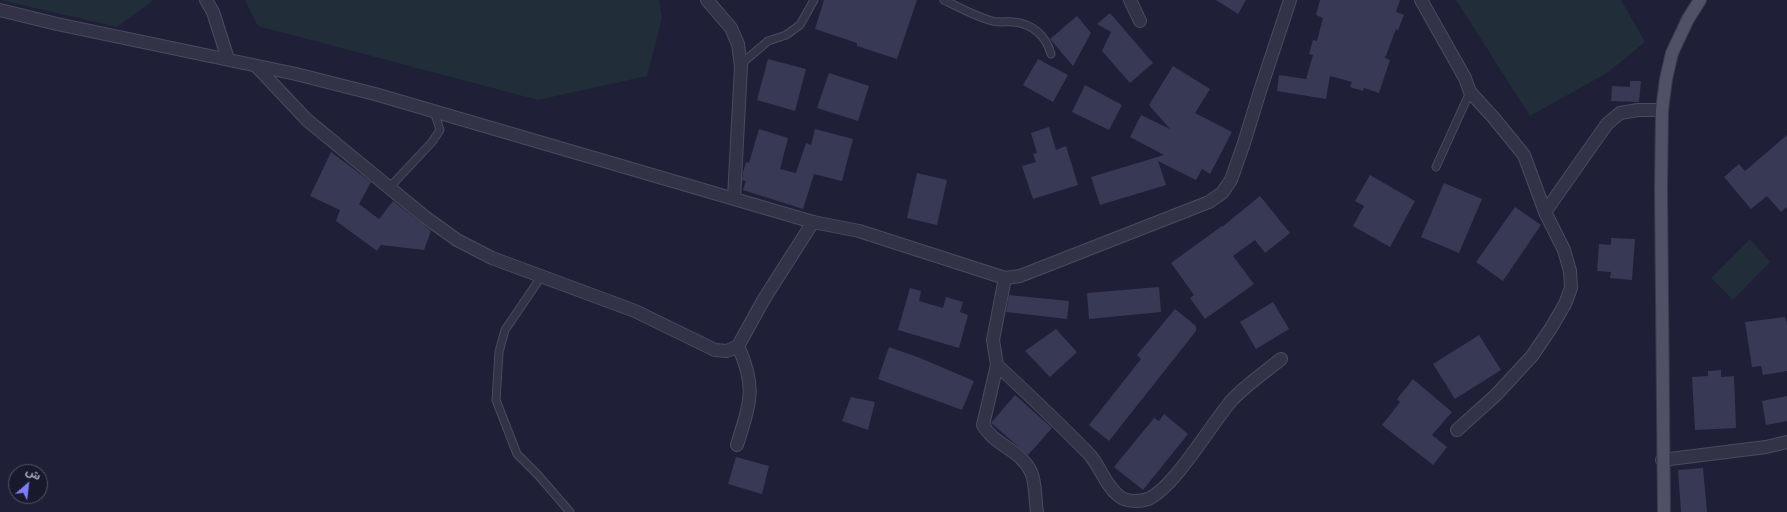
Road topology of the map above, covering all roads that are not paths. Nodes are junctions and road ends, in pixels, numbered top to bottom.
1 (206, 0) edge
2 (708, 0) edge
3 (814, 0) edge
4 (944, 0) edge
5 (1130, 0) edge
6 (1290, 0) edge
7 (1421, 0) edge
8 (1700, 0) edge
9 (0, 10) edge
10 (1140, 21) dead end
11 (1051, 54) dead end
12 (228, 59) junction
13 (741, 64) junction
14 (257, 67) junction
15 (1470, 92) junction
16 (434, 110) junction
17 (1662, 110) junction
18 (1436, 167) dead end
19 (389, 188) junction
20 (734, 198) junction
21 (1545, 212) junction
22 (813, 222) junction
23 (542, 277) junction
24 (1005, 278) junction
25 (738, 346) junction
26 (1281, 359) dead end
27 (997, 365) junction
28 (1457, 430) dead end
29 (1787, 442) edge
30 (737, 444) dead end
31 (1662, 460) junction
32 (570, 512) edge
33 (1037, 512) edge
34 (1664, 512) edge

1 - 12 street
2 - 13 street
3 - 13 lane
4 - 11 lane
5 - 10 street
6 - 24 street
7 - 15 street
8 - 17 main road
9 - 12 street
12 - 14 street
13 - 20 street
14 - 16 street
14 - 19 street
15 - 18 lane
15 - 21 street
16 - 19 lane
16 - 20 street
17 - 21 street
17 - 31 main road
19 - 23 street
20 - 22 street
21 - 28 street
22 - 24 street
22 - 25 street
23 - 25 street
23 - 32 lane
24 - 27 street
25 - 30 street
26 - 27 street
27 - 33 street
29 - 31 street
31 - 34 main road

